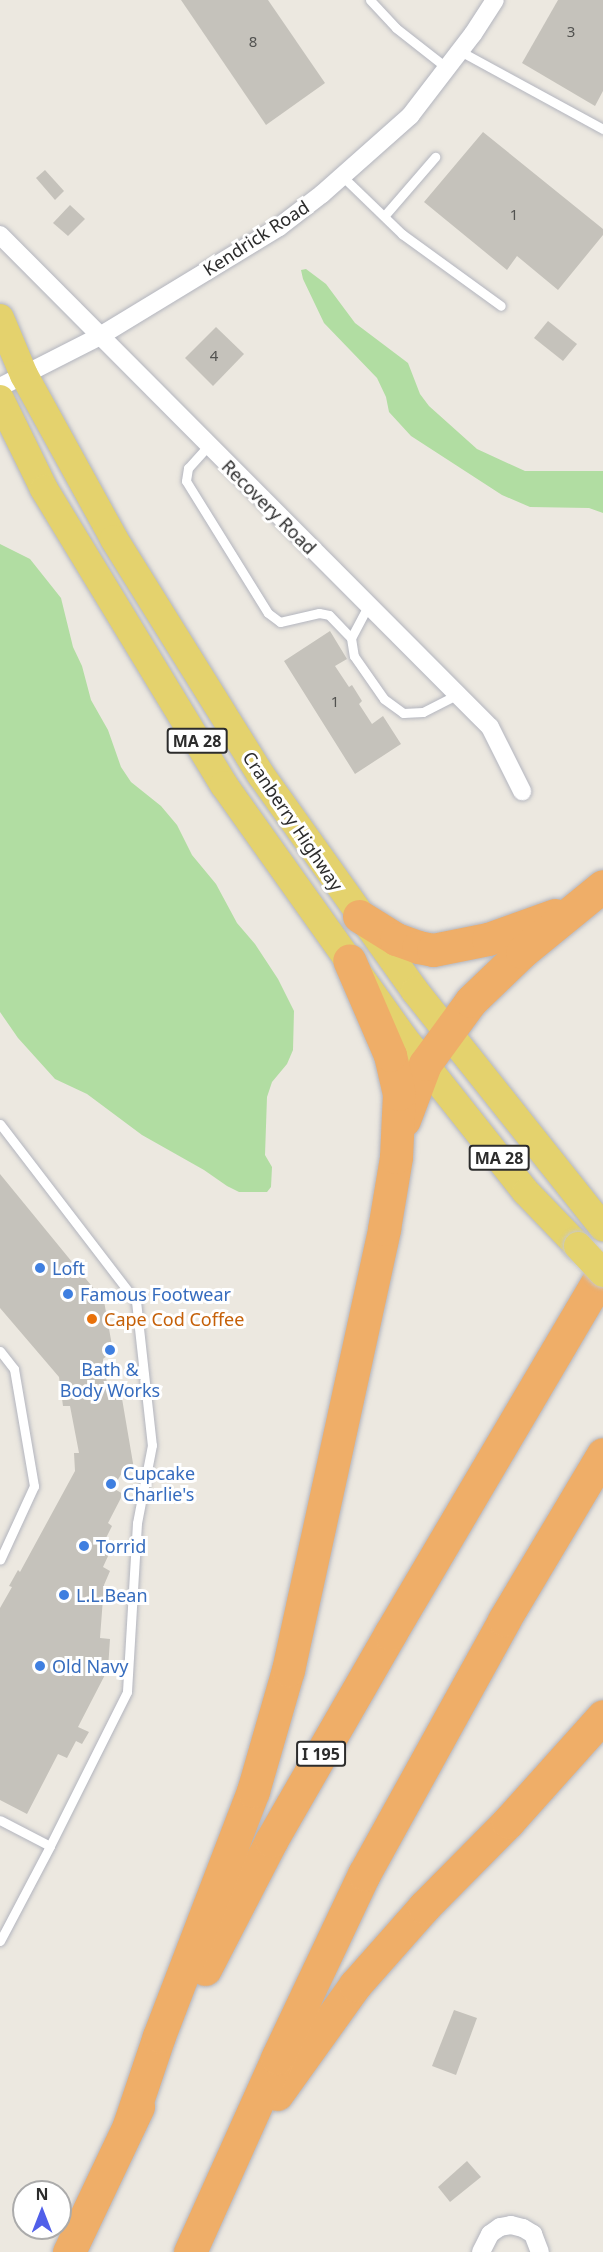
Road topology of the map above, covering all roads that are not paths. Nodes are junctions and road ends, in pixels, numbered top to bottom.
1 (370, 0) edge
2 (495, 0) edge
3 (460, 51) junction
4 (447, 68) junction
5 (603, 129) edge
6 (435, 157) dead end
7 (341, 175) junction
8 (385, 215) junction
9 (0, 235) edge
10 (501, 306) dead end
11 (0, 318) edge
12 (100, 336) junction
13 (12, 381) edge
14 (0, 399) edge
15 (208, 446) junction
16 (368, 606) junction
17 (351, 638) junction
18 (458, 695) junction
19 (522, 791) dead end
20 (591, 896) edge
21 (359, 916) junction
22 (349, 960) junction
23 (447, 1031) junction
24 (425, 1064) junction
25 (0, 1124) edge
26 (396, 1157) junction
27 (599, 1222) edge
28 (603, 1273) edge
29 (0, 1351) edge
30 (603, 1454) edge
31 (0, 1560) edge
32 (603, 1716) edge
33 (0, 1820) edge
34 (50, 1846) junction
35 (0, 1941) edge
36 (129, 2126) junction
37 (194, 2243) edge
38 (69, 2252) edge
39 (481, 2252) edge
40 (540, 2252) edge

1 - 4 lane
2 - 3 street, Kendrick Road
3 - 4 street, Kendrick Road
3 - 5 lane
4 - 7 street, Kendrick Road
6 - 8 lane
7 - 8 lane
7 - 12 street, Kendrick Road
8 - 10 lane
9 - 12 street, Recovery Road
11 - 13 main road, Cranberry Highway / MA 28
12 - 13 street, Kendrick Road
12 - 15 street, Recovery Road
13 - 21 main road, Cranberry Highway / MA 28
14 - 22 main road, Cranberry Highway / MA 28
15 - 16 street, Recovery Road
15 - 17 lane
16 - 17 lane
16 - 18 street, Recovery Road
17 - 18 lane
18 - 19 street, Recovery Road
20 - 21 highway
20 - 23 highway
21 - 23 main road, Cranberry Highway / MA 28
22 - 24 main road, Cranberry Highway / MA 28
22 - 26 highway
23 - 24 highway
23 - 27 main road, Cranberry Highway / MA 28
24 - 26 highway
24 - 28 main road, Cranberry Highway / MA 28, bridge
25 - 34 lane
26 - 36 highway
28 - 36 highway, I 195
29 - 31 lane
30 - 37 highway
32 - 37 highway
33 - 34 lane
34 - 35 lane
36 - 38 highway, I 195
39 - 40 street

